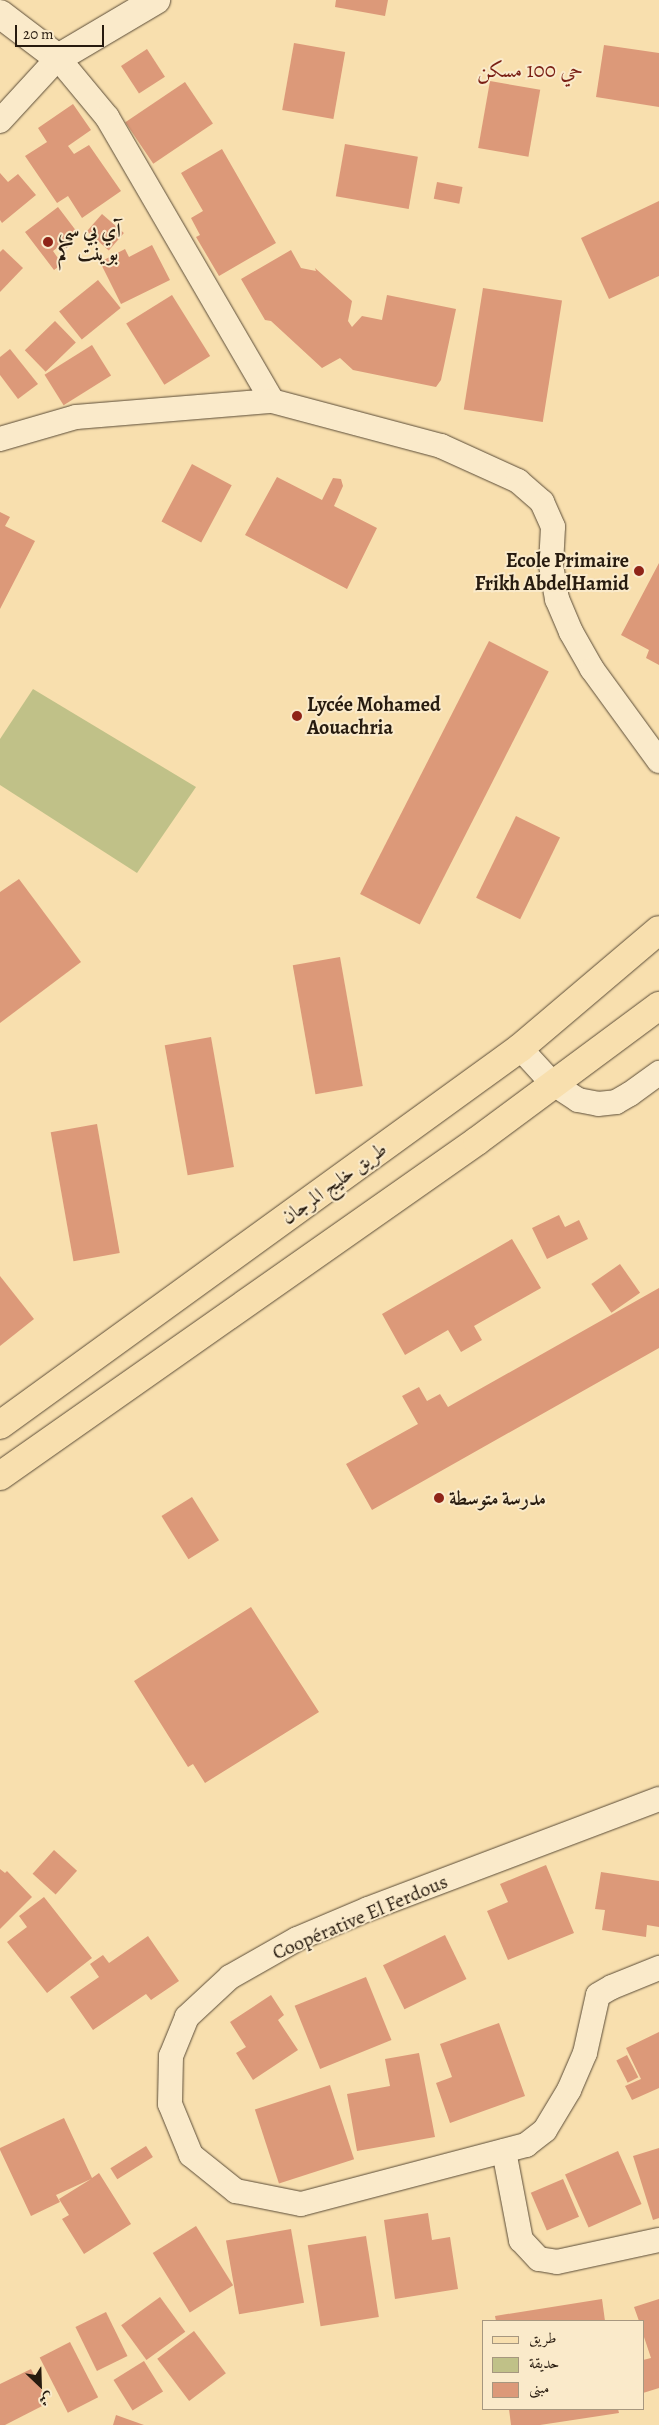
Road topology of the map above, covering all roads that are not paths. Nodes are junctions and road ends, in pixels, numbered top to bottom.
1 (156, 0) edge
2 (0, 14) edge
3 (58, 58) junction
4 (0, 120) edge
5 (272, 401) junction
6 (0, 439) edge
7 (659, 761) edge
8 (659, 930) edge
9 (659, 1006) edge
10 (520, 1048) junction
11 (659, 1073) edge
12 (552, 1084) junction
13 (37, 1398) junction
14 (0, 1425) edge
15 (63, 1431) junction
16 (0, 1476) edge
17 (659, 1799) edge
18 (659, 1968) edge
19 (504, 2151) junction
20 (659, 2240) edge

1 - 3 street
2 - 3 street
3 - 4 street
3 - 5 street
5 - 6 street
5 - 7 street
8 - 10 main road, طريق خليج المرجان
9 - 12 main road
10 - 12 street
10 - 13 main road, طريق خليج المرجان
11 - 12 street
12 - 15 main road
13 - 14 main road, طريق خليج المرجان
13 - 15 main road
15 - 16 main road
17 - 19 street, Coopérative El Ferdous
18 - 19 street, Coopérative El Ferdous
19 - 20 street

